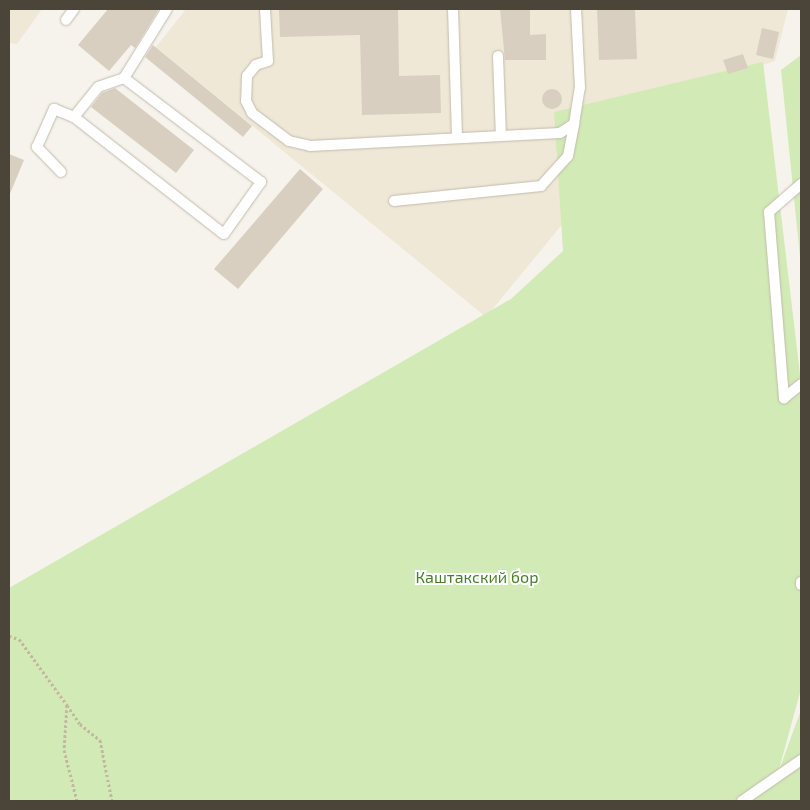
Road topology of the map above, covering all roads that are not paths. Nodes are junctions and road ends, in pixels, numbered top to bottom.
1 (74, 9) edge
2 (167, 9) edge
3 (265, 9) edge
4 (453, 9) edge
5 (576, 9) edge
6 (66, 20) dead end
7 (498, 56) dead end
8 (124, 78) junction
9 (74, 117) junction
10 (574, 124) junction
11 (501, 136) junction
12 (457, 137) junction
13 (61, 172) dead end
14 (801, 184) edge
15 (394, 201) dead end
16 (801, 384) edge
17 (801, 760) edge
18 (742, 801) edge

1 - 6 lane
2 - 8 lane
3 - 12 lane
4 - 12 lane
5 - 10 lane
7 - 11 lane
8 - 9 lane
8 - 9 lane
9 - 13 lane
10 - 11 lane
10 - 15 lane
11 - 12 lane
14 - 16 lane
17 - 18 lane

